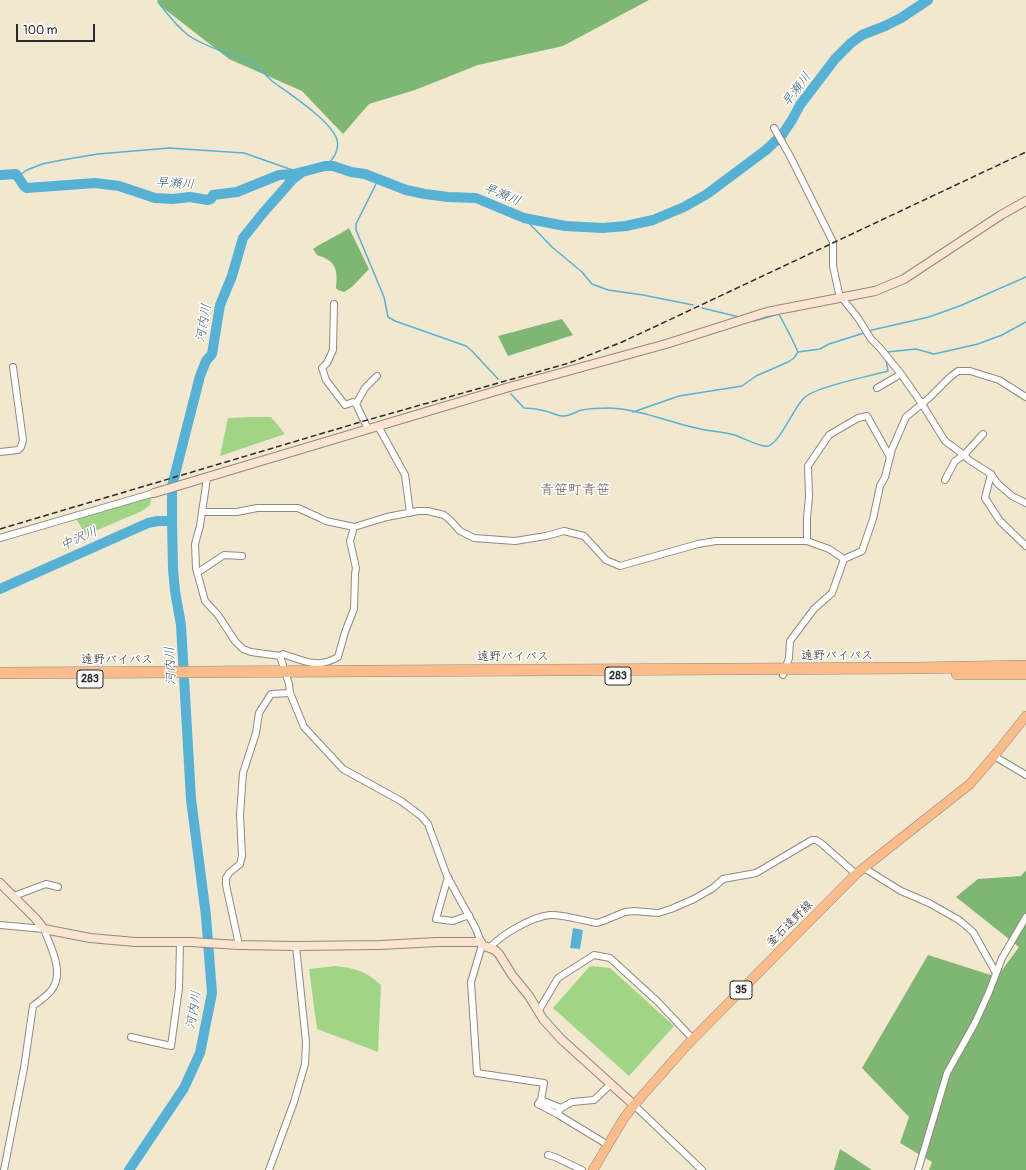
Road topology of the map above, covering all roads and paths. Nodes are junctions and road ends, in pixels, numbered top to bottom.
1 (774, 128) dead end
2 (1026, 201) edge
3 (841, 298) junction
4 (334, 304) dead end
5 (13, 367) dead end
6 (901, 374) junction
7 (377, 376) dead end
8 (877, 388) dead end
9 (1026, 397) edge
10 (356, 404) junction
11 (922, 404) junction
12 (378, 426) junction
13 (368, 429) junction
14 (983, 434) dead end
15 (0, 452) edge
16 (964, 455) junction
17 (890, 457) junction
18 (991, 474) junction
19 (207, 478) junction
20 (945, 480) dead end
21 (154, 493) joint
22 (1026, 503) edge
23 (202, 512) junction
24 (410, 513) junction
25 (354, 527) junction
26 (0, 538) edge
27 (807, 541) junction
28 (1026, 546) edge
29 (242, 556) dead end
30 (844, 558) junction
31 (197, 573) junction
32 (280, 656) junction
33 (1026, 666) edge
34 (784, 672) junction
35 (0, 673) edge
36 (1026, 674) edge
37 (286, 675) junction
38 (120, 676) junction
39 (0, 680) edge
40 (290, 693) junction
41 (1026, 716) edge
42 (994, 756) junction
43 (1026, 775) edge
44 (864, 868) junction
45 (856, 874) junction
46 (448, 877) junction
47 (0, 883) edge
48 (58, 887) dead end
49 (14, 896) junction
50 (469, 916) junction
51 (1026, 918) edge
52 (0, 925) edge
53 (44, 929) junction
54 (180, 942) junction
55 (236, 944) junction
56 (484, 945) junction
57 (296, 946) junction
58 (996, 973) junction
59 (539, 1010) junction
60 (131, 1037) dead end
61 (693, 1039) junction
62 (611, 1084) junction
63 (542, 1100) junction
64 (634, 1105) junction
65 (561, 1108) junction
66 (557, 1114) junction
67 (608, 1145) junction
68 (548, 1155) dead end
69 (4, 1170) edge
70 (269, 1170) edge
71 (582, 1170) edge
72 (593, 1170) edge
73 (702, 1170) edge
74 (918, 1170) edge

1 - 3 street
2 - 3 street
3 - 6 street
3 - 12 street
4 - 10 street
5 - 15 street
6 - 8 street
6 - 11 street
7 - 10 street
9 - 11 street
10 - 13 street
11 - 16 street
11 - 17 street
12 - 13 street
12 - 24 street
13 - 19 street
14 - 16 street
16 - 18 street
16 - 20 street
17 - 27 street
17 - 30 street
18 - 22 street
18 - 28 street
19 - 21 street
19 - 23 street
21 - 26 street
23 - 25 street
23 - 31 street
24 - 25 street
24 - 27 street
25 - 32 street
27 - 30 street
29 - 31 street
30 - 34 street
31 - 32 street
32 - 37 street
33 - 34 highway, 遠野バイパス / 283
34 - 36 highway, 遠野バイパス / 283
34 - 37 highway, 遠野バイパス / 283
35 - 38 highway, 遠野バイパス / 283
37 - 38 highway, 遠野バイパス / 283
37 - 40 street
38 - 39 highway, 遠野バイパス / 283
40 - 46 street
40 - 55 street
41 - 42 main road, 釜石遠野線 / 35
42 - 43 street
42 - 44 main road, 釜石遠野線 / 35
44 - 45 main road, 釜石遠野線 / 35
44 - 58 street
45 - 56 street
45 - 61 main road, 釜石遠野線 / 35
46 - 50 street
46 - 50 street
47 - 49 street
48 - 49 street
49 - 53 street
50 - 56 street
51 - 58 street
52 - 53 street
53 - 54 street
53 - 69 street
54 - 55 street
54 - 60 street
55 - 57 street
56 - 57 street
56 - 59 street
56 - 63 street
57 - 70 street
58 - 74 street
59 - 61 street
59 - 62 street
61 - 64 main road, 釜石遠野線 / 35
62 - 64 street
62 - 65 street
63 - 65 street
63 - 66 street
64 - 67 main road, 釜石遠野線 / 35
64 - 73 street
65 - 66 street
66 - 67 street
67 - 72 main road, 釜石遠野線 / 35
68 - 71 street

